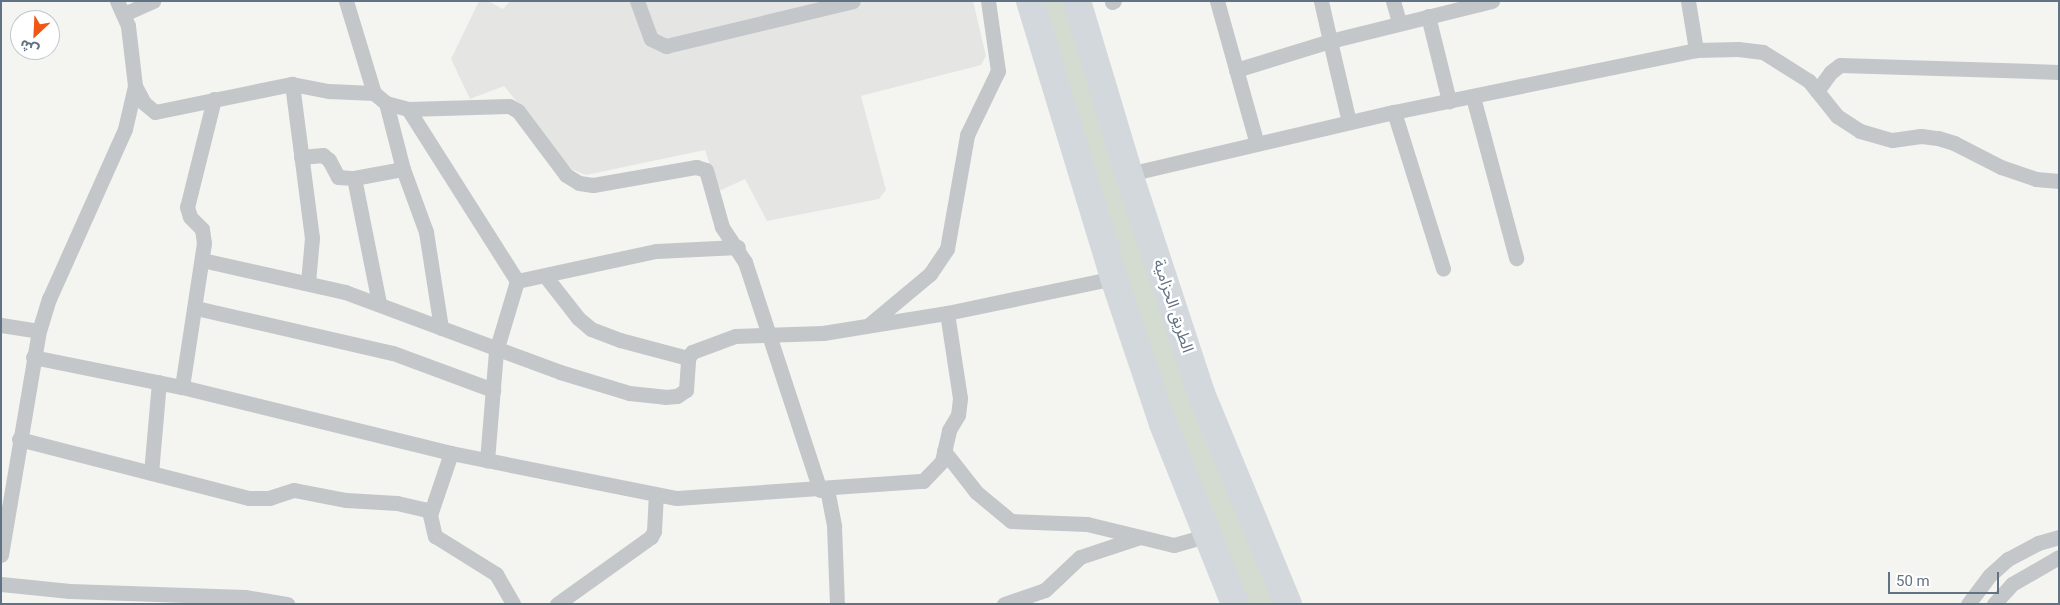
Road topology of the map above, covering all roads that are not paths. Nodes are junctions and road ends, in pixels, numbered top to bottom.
1 (153, 1) edge
2 (346, 1) edge
3 (637, 1) edge
4 (854, 1) edge
5 (988, 1) edge
6 (1030, 1) edge
7 (1077, 1) edge
8 (1217, 1) edge
9 (1322, 1) edge
10 (1393, 1) edge
11 (1492, 1) edge
12 (1688, 1) edge
13 (810, 6) edge
14 (121, 8) edge
15 (1428, 16) junction
16 (1399, 22) junction
17 (1330, 41) junction
18 (1696, 50) junction
19 (1236, 70) junction
20 (2059, 72) edge
21 (292, 84) junction
22 (134, 86) junction
23 (1817, 91) junction
24 (1472, 97) junction
25 (380, 98) junction
26 (214, 99) junction
27 (1449, 101) junction
28 (408, 109) junction
29 (1394, 112) junction
30 (1349, 122) junction
31 (1257, 144) junction
32 (301, 157) junction
33 (403, 169) junction
34 (1129, 174) junction
35 (354, 178) junction
36 (2059, 181) edge
37 (738, 247) junction
38 (1516, 258) dead end
39 (202, 260) junction
40 (1443, 268) dead end
41 (546, 277) junction
42 (1114, 278) junction
43 (517, 281) junction
44 (308, 282) junction
45 (379, 303) junction
46 (196, 308) junction
47 (947, 313) junction
48 (1, 325) edge
49 (867, 326) junction
50 (441, 328) junction
51 (38, 331) junction
52 (770, 335) junction
53 (496, 351) junction
54 (33, 357) junction
55 (688, 358) junction
56 (159, 382) junction
57 (182, 387) junction
58 (493, 390) junction
59 (19, 439) junction
60 (944, 451) junction
61 (452, 453) junction
62 (9, 456) edge
63 (487, 461) junction
64 (151, 473) junction
65 (824, 490) junction
66 (656, 495) junction
67 (431, 511) junction
68 (1206, 536) junction
69 (1140, 537) junction
70 (2059, 537) edge
71 (1, 555) edge
72 (2059, 557) edge
73 (1, 584) edge
74 (287, 604) edge
75 (513, 604) edge
76 (557, 604) edge
77 (837, 604) edge
78 (1004, 604) edge
79 (1235, 604) edge
80 (1288, 604) edge
81 (1968, 604) edge
82 (1994, 604) edge

1 - 14 street
2 - 25 street
3 - 13 street
4 - 13 street
5 - 49 street
6 - 42 highway
7 - 34 highway, الطريق الحزامية
8 - 19 street
9 - 17 street
10 - 16 street
11 - 15 street
12 - 18 street
14 - 22 street
15 - 16 street
15 - 27 street
16 - 17 street
17 - 19 street
17 - 30 street
18 - 23 street
18 - 24 street
19 - 31 street
20 - 23 street
21 - 25 street
21 - 26 street
21 - 32 street
22 - 26 street
22 - 51 street
23 - 36 street
24 - 27 street
24 - 38 street
25 - 28 street
25 - 33 street
26 - 39 street
27 - 29 street
28 - 37 street
28 - 43 street
29 - 30 street
29 - 40 street
30 - 31 street
31 - 34 street
32 - 35 street
32 - 44 street
33 - 35 street
33 - 50 street
34 - 80 highway, الطريق الحزامية
35 - 45 street
37 - 41 street
37 - 52 street
39 - 44 street
39 - 46 street
41 - 43 street
41 - 55 street
42 - 47 street
42 - 68 highway
43 - 53 street
44 - 45 street
45 - 50 street
46 - 57 street
46 - 58 street
47 - 49 street
47 - 60 street
48 - 51 street
49 - 52 street
50 - 53 street
51 - 54 street
52 - 55 street
52 - 65 street
53 - 55 street
53 - 58 street
54 - 56 street
54 - 59 street
56 - 57 street
56 - 64 street
57 - 61 street
58 - 63 street
59 - 62 street
59 - 64 street
60 - 65 street
60 - 69 street
61 - 63 street
61 - 67 street
62 - 71 street
63 - 66 street
64 - 67 street
65 - 66 street
65 - 77 street
66 - 76 street
67 - 75 street
68 - 69 street
68 - 79 highway
69 - 78 street
70 - 81 street
72 - 82 street
73 - 74 street

